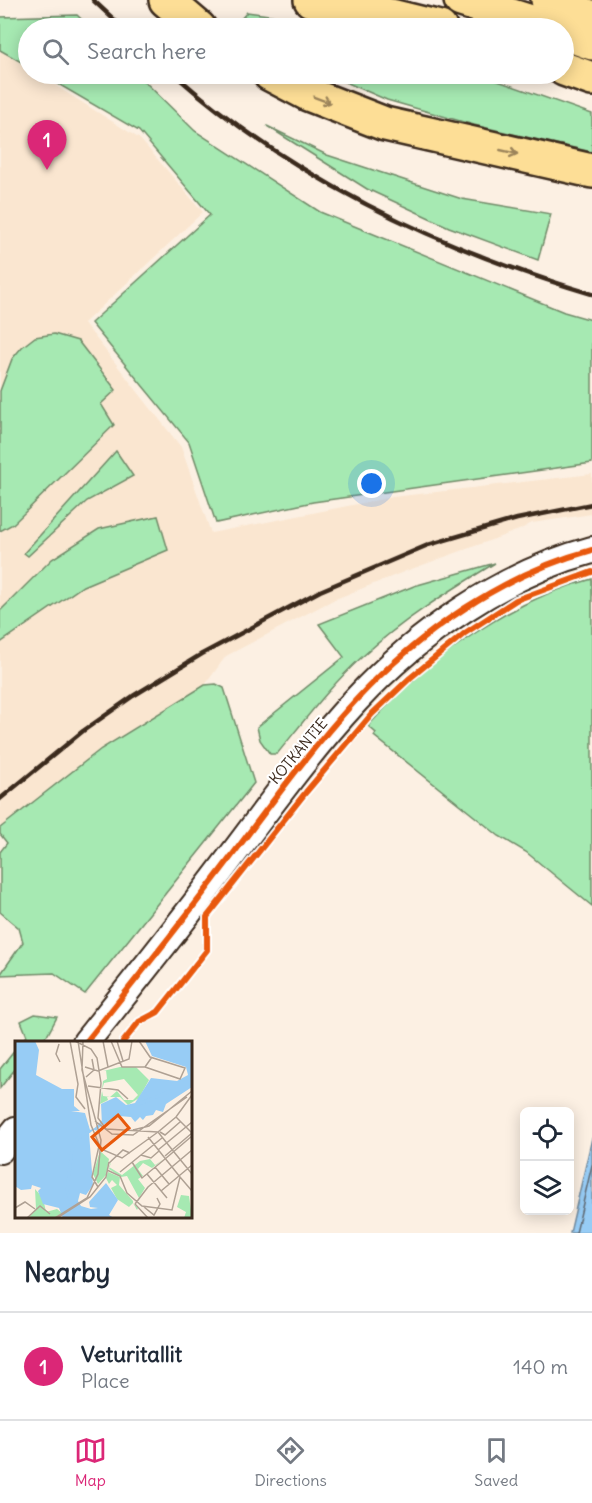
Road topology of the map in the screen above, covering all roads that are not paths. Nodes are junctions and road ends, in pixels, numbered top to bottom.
1 (166, 0) edge
2 (311, 0) edge
3 (461, 0) edge
4 (548, 0) edge
5 (187, 18) edge
6 (402, 18) edge
7 (518, 18) edge
8 (592, 18) edge
9 (574, 37) edge
10 (592, 43) edge
11 (574, 73) edge
12 (592, 79) edge
13 (289, 84) edge
14 (592, 171) edge
15 (592, 550) edge
16 (87, 1041) edge
17 (15, 1131) edge
18 (0, 1150) edge

1 - 5 highway
2 - 6 highway
3 - 7 highway
4 - 8 highway
9 - 10 highway
11 - 12 highway
13 -> 14 highway
15 - 16 street, KOTKANTIE
17 - 18 street

